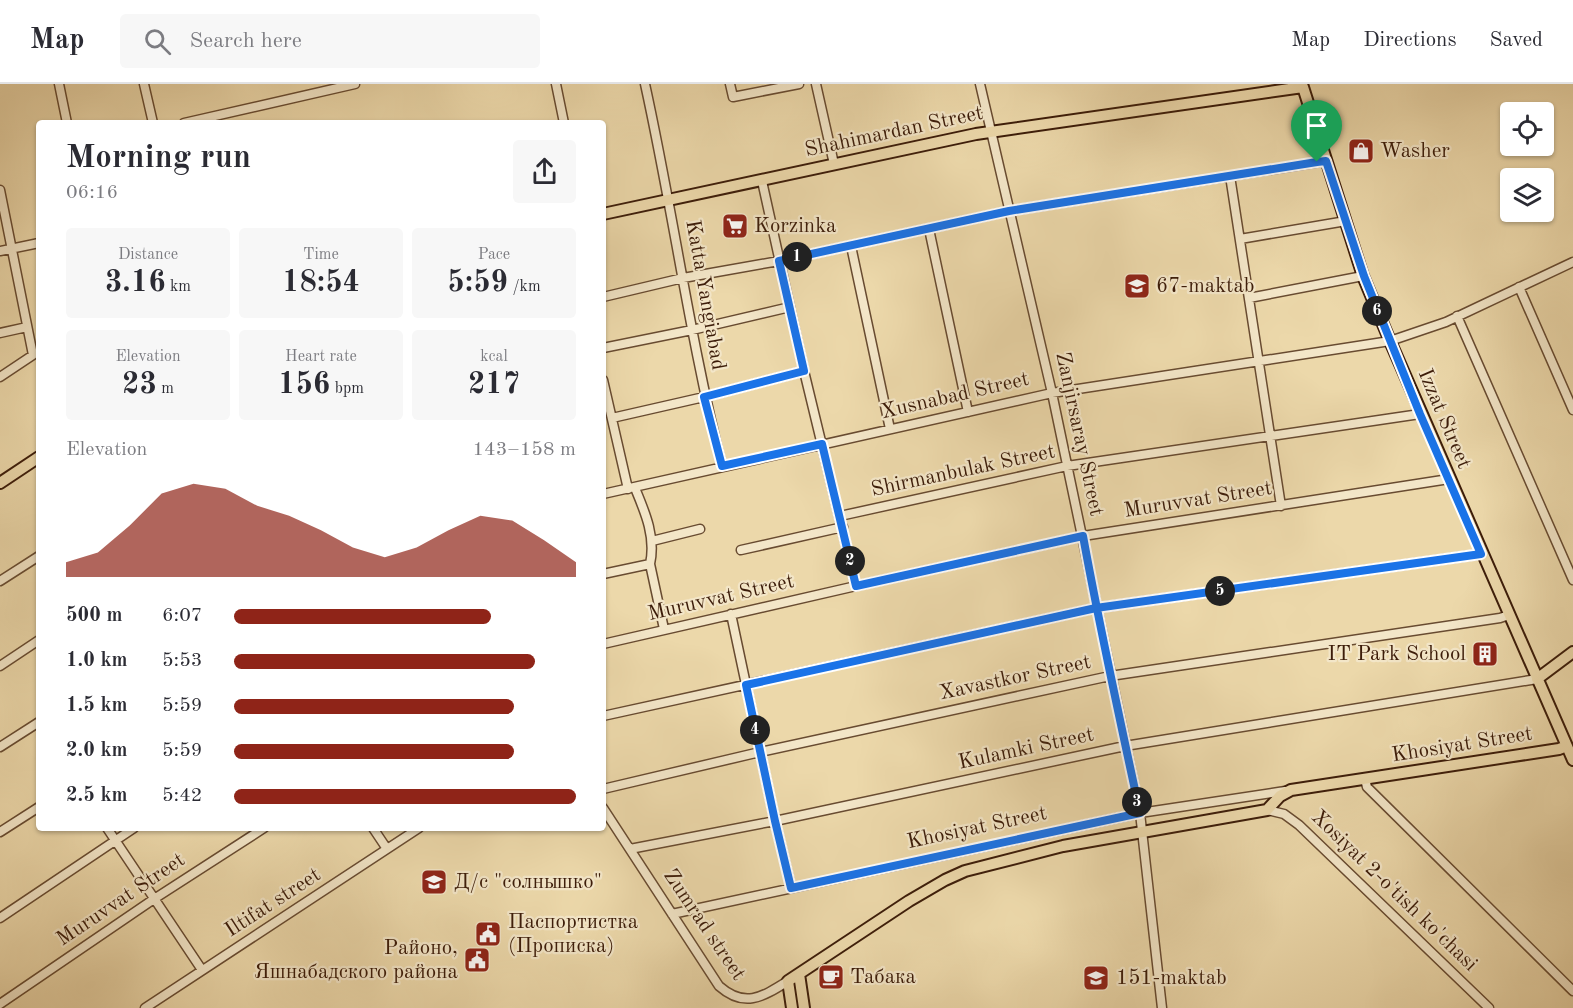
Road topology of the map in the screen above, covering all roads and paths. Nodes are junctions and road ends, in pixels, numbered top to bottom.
1 (59, 84) edge
2 (144, 84) edge
3 (556, 84) edge
4 (645, 84) edge
5 (730, 84) edge
6 (799, 84) edge
7 (816, 84) edge
8 (980, 84) edge
9 (350, 85) edge
10 (1302, 86) edge
11 (66, 120) edge
12 (152, 120) edge
13 (197, 120) edge
14 (563, 120) edge
15 (991, 131) junction
16 (1326, 161) junction
17 (834, 164) junction
18 (1230, 176) junction
19 (762, 181) junction
20 (0, 190) edge
21 (669, 200) junction
22 (1009, 211) junction
23 (606, 213) edge
24 (1346, 221) junction
25 (929, 229) junction
26 (1240, 239) junction
27 (36, 244) edge
28 (851, 246) junction
29 (11, 249) junction
30 (0, 251) edge
31 (779, 261) junction
32 (1573, 262) edge
33 (1364, 276) junction
34 (683, 278) junction
35 (1519, 287) junction
36 (606, 296) edge
37 (1249, 298) junction
38 (790, 307) junction
39 (1457, 316) junction
40 (27, 327) junction
41 (692, 330) junction
42 (0, 333) edge
43 (1390, 341) junction
44 (606, 347) edge
45 (1259, 361) junction
46 (804, 371) junction
47 (0, 377) edge
48 (606, 393) edge
49 (1052, 393) junction
50 (704, 397) junction
51 (1573, 410) edge
52 (968, 412) junction
53 (1420, 414) junction
54 (612, 418) junction
55 (890, 429) junction
56 (1271, 435) junction
57 (822, 444) junction
58 (36, 460) edge
59 (722, 466) junction
60 (1067, 466) junction
61 (1449, 479) junction
62 (0, 483) edge
63 (632, 489) junction
64 (606, 493) edge
65 (1281, 506) junction
66 (840, 516) junction
67 (843, 527) junction
68 (700, 529) dead end
69 (1083, 536) junction
70 (652, 541) junction
71 (741, 550) dead end
72 (1481, 554) junction
73 (36, 558) edge
74 (650, 564) junction
75 (606, 573) edge
76 (1573, 580) edge
77 (0, 581) edge
78 (856, 586) junction
79 (1096, 608) junction
80 (731, 614) junction
81 (1509, 615) junction
82 (664, 630) junction
83 (36, 642) edge
84 (606, 643) edge
85 (1573, 652) edge
86 (1573, 661) edge
87 (0, 666) edge
88 (1110, 676) junction
89 (1538, 679) junction
90 (746, 685) junction
91 (606, 715) edge
92 (36, 724) edge
93 (1125, 746) junction
94 (1567, 746) junction
95 (0, 747) edge
96 (760, 752) junction
97 (1573, 760) edge
98 (1365, 779) junction
99 (606, 788) edge
100 (1291, 790) junction
101 (36, 809) edge
102 (1267, 810) junction
103 (606, 813) edge
104 (1140, 813) junction
105 (775, 821) junction
106 (109, 831) edge
107 (130, 831) edge
108 (259, 831) edge
109 (375, 831) edge
110 (415, 831) edge
111 (1143, 831) junction
112 (0, 832) edge
113 (115, 841) junction
114 (387, 849) junction
115 (630, 849) junction
116 (791, 888) junction
117 (154, 899) junction
118 (672, 914) junction
119 (0, 918) edge
120 (202, 970) junction
121 (799, 974) junction
122 (788, 981) junction
123 (1573, 991) edge
124 (0, 1004) edge
125 (145, 1008) edge
126 (792, 1008) edge
127 (804, 1008) edge
128 (1162, 1008) edge
129 (1489, 1008) edge

1 - 11 street
2 - 12 street
3 - 14 street
4 - 21 street, Katta Yangiabad
5 - 6 street
7 - 17 street
8 - 15 street, Zanjirsaray Street
9 - 13 street
10 - 15 main road, Shahimardan Street
10 - 16 main road, Izzat Street
15 - 17 main road, Shahimardan Street
15 - 22 street, Zanjirsaray Street
16 - 18 street
16 - 24 main road, Izzat Street
17 - 19 main road, Shahimardan Street
18 - 22 street
18 - 26 street
19 - 21 main road, Shahimardan Street
19 - 31 street
20 - 29 street
21 - 23 main road, Shahimardan Street
21 - 34 street, Katta Yangiabad
22 - 25 street
22 - 49 street, Zanjirsaray Street
24 - 26 street
24 - 33 main road, Izzat Street
25 - 28 street
25 - 52 street
26 - 37 street
27 - 29 street
28 - 31 street
28 - 55 street
29 - 30 street
29 - 40 street
31 - 34 street
31 - 38 street
32 - 35 street, Xusnabad Street
33 - 37 street
33 - 43 main road, Izzat Street
34 - 36 street
34 - 41 street, Katta Yangiabad
35 - 39 street, Xusnabad Street
35 - 51 street
37 - 45 street
38 - 41 street
38 - 46 street
39 - 43 street, Xusnabad Street
39 - 76 street
40 - 42 street
40 - 47 street
41 - 44 street
41 - 50 street, Katta Yangiabad
43 - 45 street, Xusnabad Street
43 - 53 main road, Izzat Street
45 - 49 street, Xusnabad Street
45 - 56 street
46 - 50 street
46 - 57 street
48 - 54 street
49 - 52 street, Xusnabad Street
49 - 60 street, Zanjirsaray Street
50 - 54 street
50 - 59 street, Katta Yangiabad
52 - 55 street, Xusnabad Street
53 - 56 street, Shirmanbulak Street
53 - 61 main road, Izzat Street
54 - 63 street
55 - 57 street, Xusnabad Street
56 - 60 street, Shirmanbulak Street
56 - 65 street
57 - 59 street, Xusnabad Street
57 - 66 street
58 - 62 main road
59 - 63 street, Xusnabad Street
60 - 66 street, Shirmanbulak Street
60 - 69 street, Zanjirsaray Street
61 - 65 street, Muruvvat Street
61 - 72 main road, Izzat Street
63 - 64 street, Xusnabad Street
63 - 70 street
65 - 69 street, Muruvvat Street
66 - 67 street
67 - 71 street
67 - 78 street
68 - 70 street
69 - 78 street, Muruvvat Street
69 - 79 street, Zanjirsaray Street
70 - 74 street
72 - 79 street
72 - 81 main road, Izzat Street
73 - 77 street
74 - 75 street
74 - 82 street
78 - 80 street, Muruvvat Street
79 - 88 street, Zanjirsaray Street
79 - 90 street
80 - 82 street, Muruvvat Street
80 - 90 street
81 - 88 street, Xavastkor Street
81 - 89 main road, Izzat Street
82 - 84 street, Muruvvat Street
83 - 87 street
85 - 89 main road
86 - 89 main road
88 - 93 street, Zanjirsaray Street
88 - 96 street, Xavastkor Street
89 - 93 street, Kulamki Street
89 - 94 main road, Izzat Street
90 - 91 street
90 - 96 street
92 - 95 street
93 - 104 street, Zanjirsaray Street
93 - 105 street, Kulamki Street
94 - 97 main road, Izzat Street
94 - 98 main road, Khosiyat Street
96 - 99 street, Xavastkor Street
96 - 105 street
98 - 100 main road, Khosiyat Street
98 - 123 street
100 - 102 main road
100 - 104 street, Khosiyat Street
101 - 112 street
102 - 111 main road, Khosiyat Street
102 - 129 street, Xosiyat 2-o'tish ko'chasi
103 - 115 street, Zumrad street
104 - 111 street, Zanjirsaray Street
104 - 116 street, Khosiyat Street
105 - 115 street, Kulamki Street
105 - 116 street
106 - 113 street
107 - 113 street
108 - 117 street, Muruvvat Street
109 - 114 street
110 - 114 street, Iltifаt street
111 - 121 main road, Khosiyat Street
111 - 128 street, Zanjirsaray Street
113 - 117 street
113 - 119 street
114 - 120 street, Iltifаt street
115 - 118 street, Zumrad street
116 - 118 street, Khosiyat Street
117 - 120 street
117 - 124 street, Muruvvat Street
118 - 122 street, Zumrad street
120 - 125 street, Iltifаt street
121 - 122 main road, Zumrad street
121 - 127 main road
122 - 126 main road

